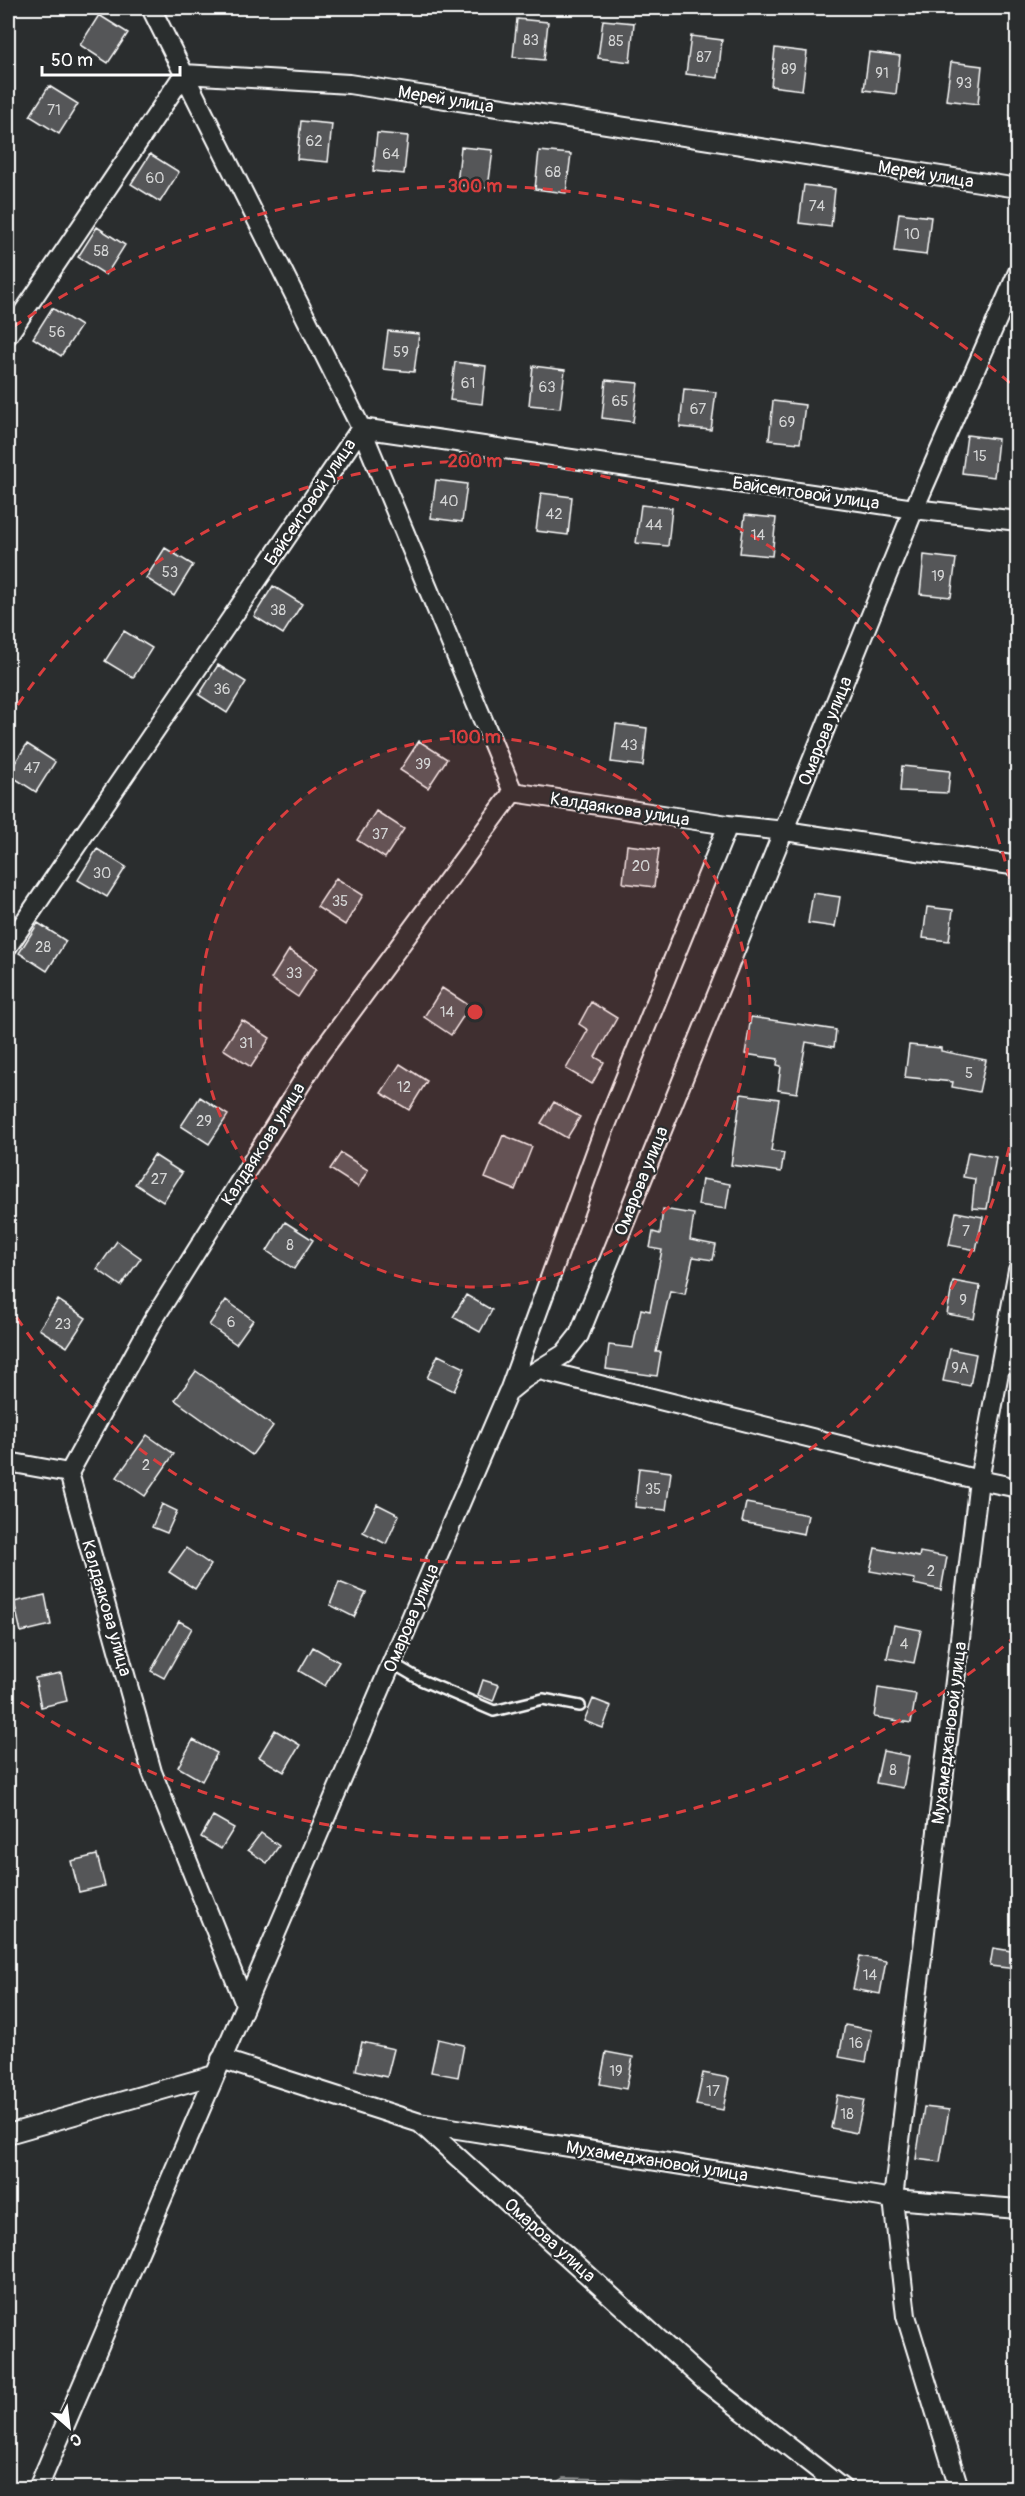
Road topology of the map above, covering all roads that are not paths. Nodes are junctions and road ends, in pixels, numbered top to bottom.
1 (151, 8) edge
2 (184, 74) junction
3 (1017, 188) edge
4 (1017, 272) edge
5 (8, 335) edge
6 (361, 428) junction
7 (914, 509) junction
8 (1017, 521) edge
9 (513, 792) junction
10 (728, 825) junction
11 (785, 831) junction
12 (1017, 866) edge
13 (8, 946) edge
14 (1017, 1270) edge
15 (540, 1370) junction
16 (508, 1392) junction
17 (8, 1462) edge
18 (69, 1473) junction
19 (979, 1480) junction
20 (1017, 1488) edge
21 (392, 1663) junction
22 (580, 1706) dead end
23 (245, 2004) junction
24 (217, 2067) junction
25 (420, 2122) junction
26 (8, 2134) edge
27 (893, 2199) junction
28 (1017, 2209) edge
29 (38, 2488) edge
30 (842, 2488) edge
31 (959, 2488) edge

1 - 2 street
2 - 3 street, Мерей улица
2 - 5 street
2 - 6 street
4 - 7 street, Омарова улица
6 - 7 street, Байсеитовой улица
6 - 9 street
6 - 13 street, Байсеитовой улица
7 - 8 street, Байсеитовой улица
7 - 11 street, Омарова улица
9 - 10 street, Калдаякова улица
9 - 18 street, Калдаякова улица
10 - 11 street, Калдаякова улица
10 - 16 street
11 - 12 street, Калдаякова улица
11 - 15 street, Омарова улица
14 - 19 street, Мухамеджановой улица
15 - 16 street, Омарова улица
15 - 19 street
16 - 21 street, Омарова улица
17 - 18 street
18 - 23 street, Калдаякова улица
19 - 20 street
19 - 27 street, Мухамеджановой улица
21 - 22 lane
21 - 23 street, Омарова улица
23 - 24 street, Омарова улица
24 - 25 street, Омарова улица
24 - 26 street
24 - 29 street, Омарова улица
25 - 27 street, Мухамеджановой улица
25 - 30 street, Омарова улица
27 - 28 street, Мухамеджановой улица
27 - 31 street, Мухамеджановой улица

